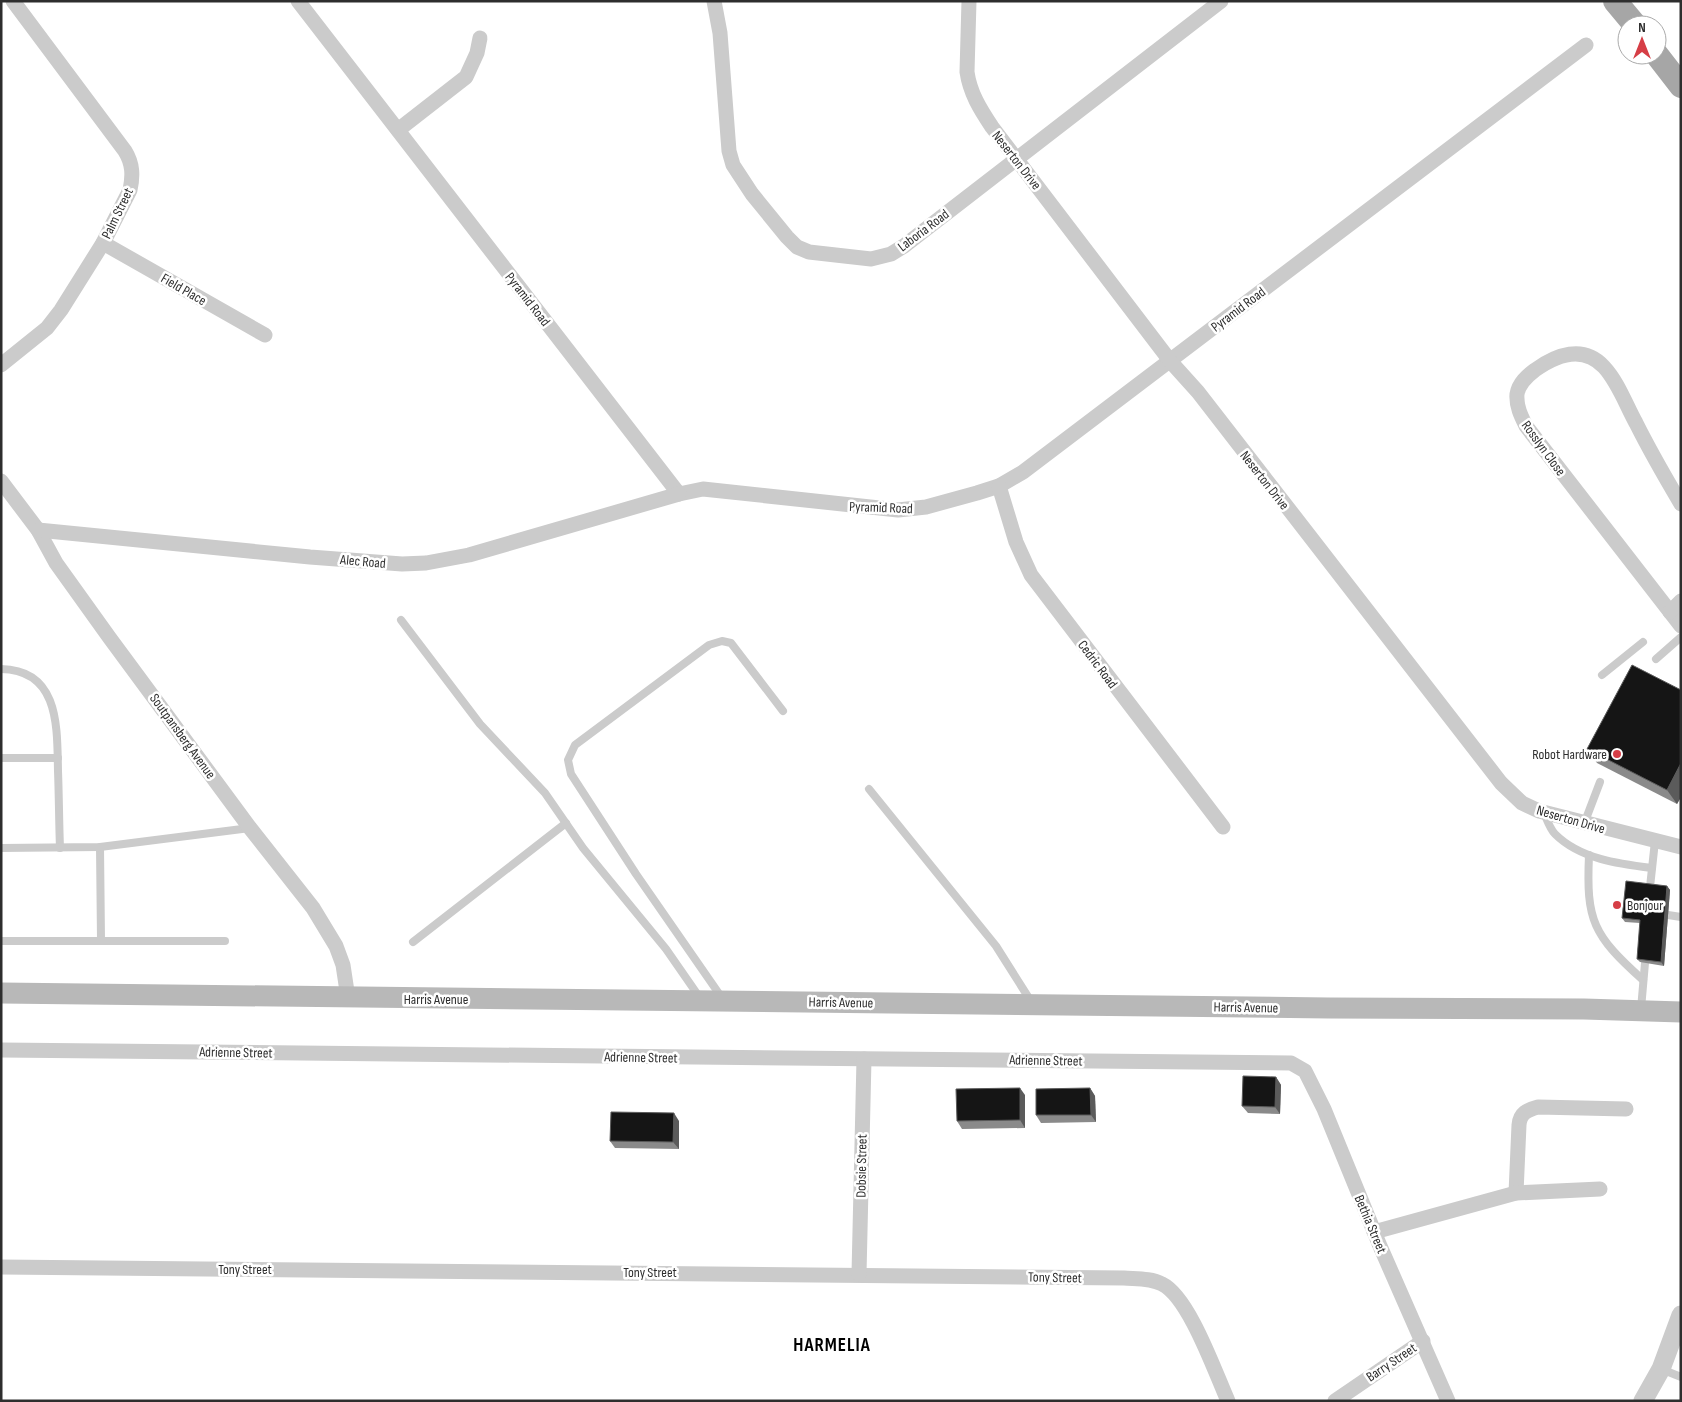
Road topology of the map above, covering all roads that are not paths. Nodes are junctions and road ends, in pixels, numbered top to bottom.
1 (13, 1) edge
2 (298, 1) edge
3 (714, 1) edge
4 (968, 1) edge
5 (1221, 1) edge
6 (1616, 1) edge
7 (1627, 15) edge
8 (480, 38) dead end
9 (1586, 45) dead end
10 (1665, 65) edge
11 (1681, 86) edge
12 (398, 130) junction
13 (1016, 158) junction
14 (103, 243) junction
15 (265, 335) dead end
16 (1172, 362) junction
17 (1, 365) edge
18 (1, 481) edge
19 (999, 486) junction
20 (679, 494) junction
21 (1681, 504) edge
22 (38, 530) junction
23 (1681, 601) edge
24 (1670, 612) junction
25 (401, 620) dead end
26 (1681, 626) edge
27 (1681, 637) edge
28 (1643, 642) dead end
29 (1656, 659) dead end
30 (1, 669) edge
31 (1602, 675) dead end
32 (784, 711) dead end
33 (1, 758) edge
34 (58, 758) junction
35 (1600, 782) dead end
36 (869, 789) dead end
37 (1544, 813) junction
38 (566, 823) junction
39 (1584, 824) junction
40 (1223, 827) dead end
41 (250, 828) junction
42 (1655, 841) junction
43 (100, 847) junction
44 (1681, 847) edge
45 (1, 848) edge
46 (60, 848) junction
47 (1589, 854) junction
48 (1652, 868) junction
49 (1650, 887) edge
50 (1668, 915) dead end
51 (1681, 917) edge
52 (101, 940) junction
53 (1, 941) edge
54 (225, 941) dead end
55 (413, 942) dead end
56 (1644, 963) edge
57 (1643, 980) junction
58 (1, 993) edge
59 (348, 998) junction
60 (703, 1001) junction
61 (725, 1001) junction
62 (1033, 1004) junction
63 (1641, 1010) junction
64 (1681, 1012) edge
65 (1, 1050) edge
66 (864, 1059) junction
67 (1281, 1062) joint
68 (1626, 1109) dead end
69 (1600, 1189) dead end
70 (1516, 1193) junction
71 (1374, 1232) junction
72 (1, 1267) edge
73 (859, 1274) junction
74 (1681, 1315) edge
75 (1423, 1341) junction
76 (1661, 1368) junction
77 (1681, 1377) edge
78 (1228, 1401) edge
79 (1335, 1401) edge
80 (1448, 1401) edge
81 (1643, 1401) edge

1 - 14 street, Palm Street
2 - 12 street, Pyramid Road
3 - 13 street, Laboria Road
4 - 13 street, Neserton Drive
5 - 13 street, Laboria Road
6 - 7 main road
8 - 12 street
9 - 16 street, Pyramid Road
10 - 11 main road
12 - 20 street, Pyramid Road
13 - 16 street, Neserton Drive
14 - 15 street, Field Place
14 - 17 street, Palm Street
16 - 19 street, Pyramid Road
16 - 37 street, Neserton Drive
18 - 22 street, Soutpansberg Avenue
19 - 20 street, Pyramid Road
19 - 40 street, Cedric Road
20 - 22 street, Alec Road
21 - 24 street, Rosslyn Close
22 - 41 street, Soutpansberg Avenue
23 - 24 street
24 - 26 street, Rosslyn Close
25 - 38 lane
27 - 29 lane
28 - 31 lane
30 - 34 lane
32 - 61 lane
33 - 34 lane
34 - 46 lane
35 - 39 lane
36 - 62 lane
37 - 39 street, Neserton Drive
37 - 47 lane
38 - 55 lane
38 - 60 lane
39 - 42 street, Neserton Drive
41 - 43 lane
41 - 59 street, Soutpansberg Avenue
42 - 44 street, Neserton Drive
42 - 48 lane
43 - 46 lane
43 - 52 lane
45 - 46 lane
47 - 48 lane
47 - 57 lane
48 - 49 lane
50 - 51 lane
52 - 53 lane
52 - 54 lane
56 - 57 lane
57 - 63 lane
58 - 59 main road, Harris Avenue
59 - 60 main road, Harris Avenue
60 - 61 main road, Harris Avenue
61 - 62 main road, Harris Avenue
62 - 63 main road, Harris Avenue
63 - 64 main road, Harris Avenue
65 - 66 street, Adrienne Street
66 - 67 street, Adrienne Street
66 - 73 street, Dobsie Street
67 - 71 street, Bethia Street
68 - 70 street
69 - 70 street
70 - 71 street
71 - 75 street, Bethia Street
72 - 73 street, Tony Street
73 - 78 street, Tony Street
74 - 76 street
75 - 79 street, Barry Street
75 - 80 street, Bethia Street
76 - 77 lane
76 - 81 street

